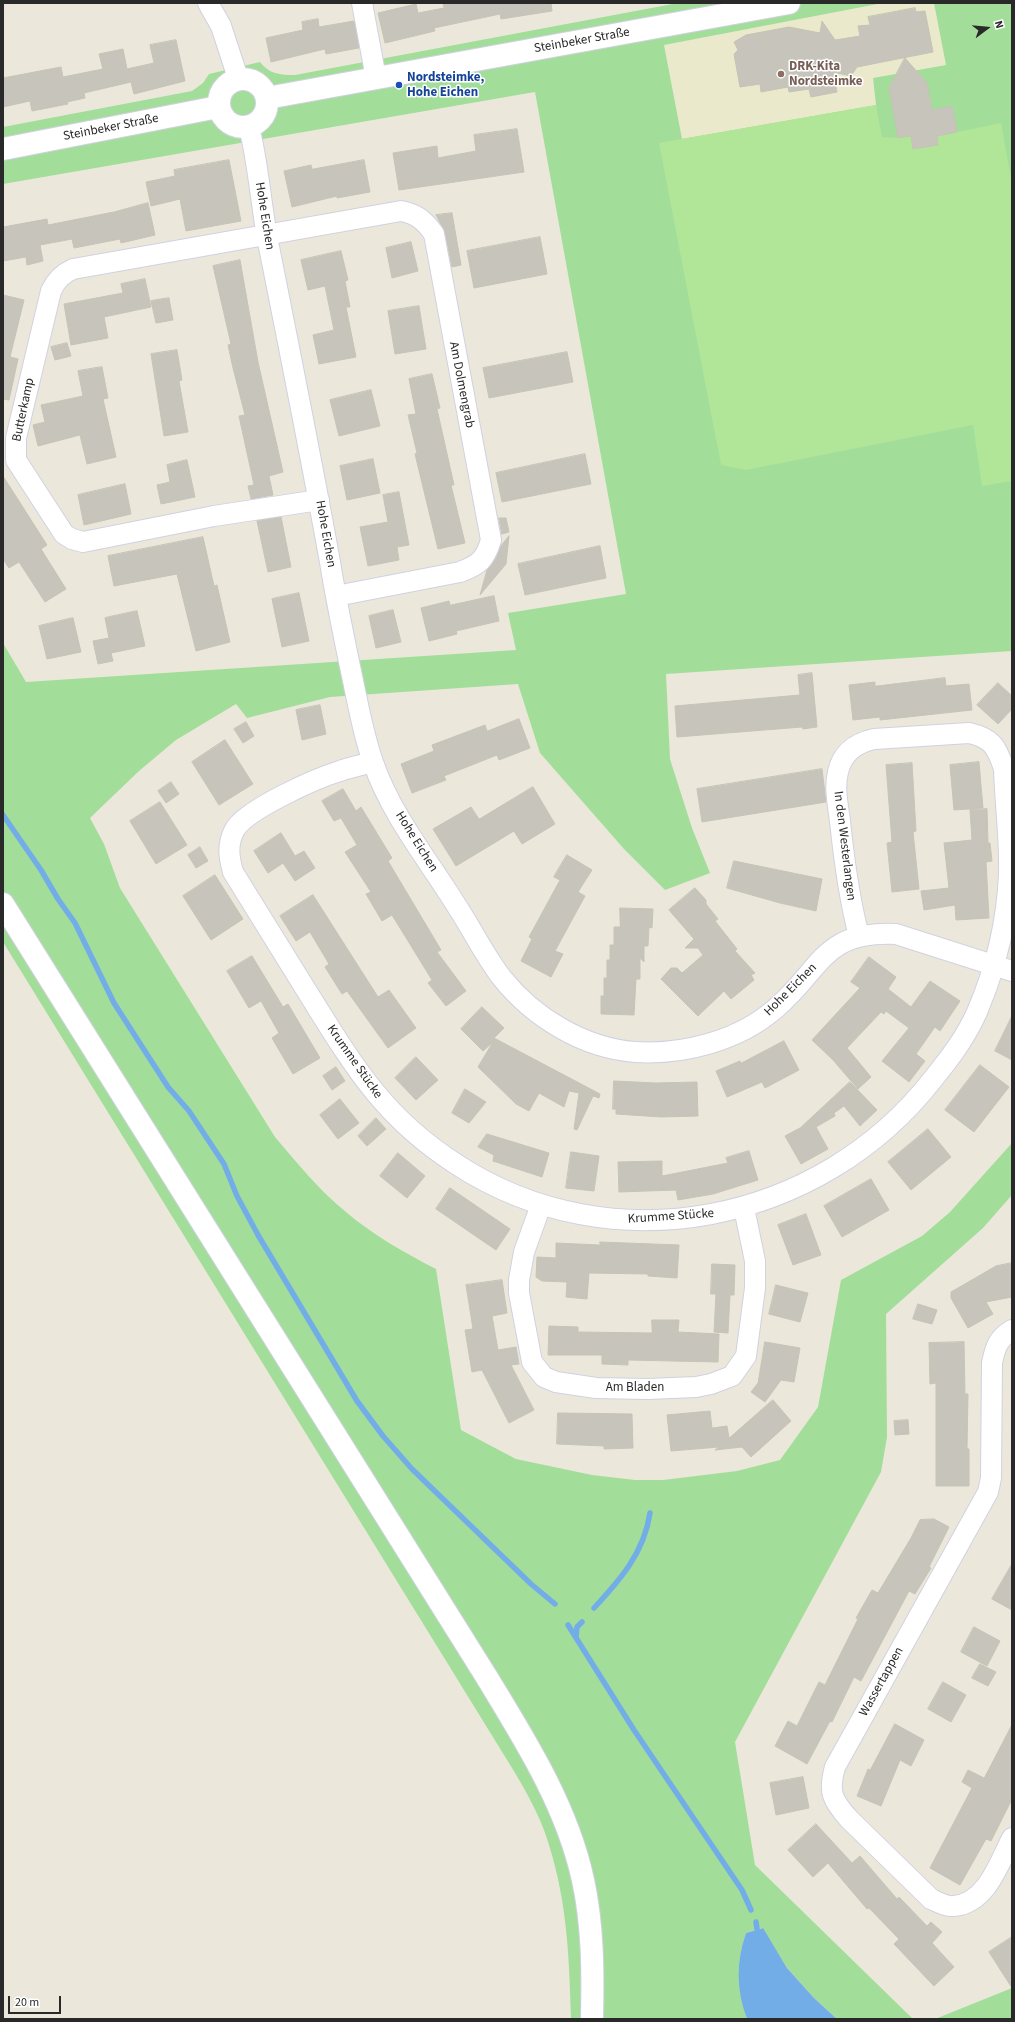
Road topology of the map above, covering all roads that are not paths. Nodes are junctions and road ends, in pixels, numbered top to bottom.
1 (208, 3) edge
2 (362, 3) edge
3 (788, 3) edge
4 (766, 5) edge
5 (238, 78) junction
6 (376, 78) junction
7 (267, 98) junction
8 (218, 107) junction
9 (249, 127) junction
10 (3, 149) edge
11 (266, 234) junction
12 (318, 500) junction
13 (336, 596) junction
14 (373, 762) junction
15 (3, 904) edge
16 (859, 936) junction
17 (993, 965) junction
18 (1012, 971) edge
19 (540, 1205) junction
20 (744, 1208) junction
21 (1012, 1330) edge
22 (1012, 1838) edge
23 (592, 2019) edge

1 - 5 street
2 - 6 street
3 - 4 street, Steinbeker Straße
4 - 6 street, Steinbeker Straße
5 - 7 street
5 - 8 street
6 - 7 street, Steinbeker Straße
7 - 9 street
8 - 9 street
8 - 10 street, Steinbeker Straße
9 - 11 street, Hohe Eichen
11 - 12 street, Hohe Eichen
11 - 12 street, Butterkamp
11 - 13 street, Am Dolmengrab
12 - 13 street, Hohe Eichen
13 - 14 street, Hohe Eichen
14 - 16 street, Hohe Eichen
14 - 19 street, Krumme Stücke
15 - 23 street
16 - 17 street, Hohe Eichen
16 - 17 street, In den Westerlangen
17 - 18 street, Hohe Eichen
17 - 20 street, Krumme Stücke
19 - 20 street, Krumme Stücke
19 - 20 street, Am Bladen
21 - 22 street, Wassertappen

